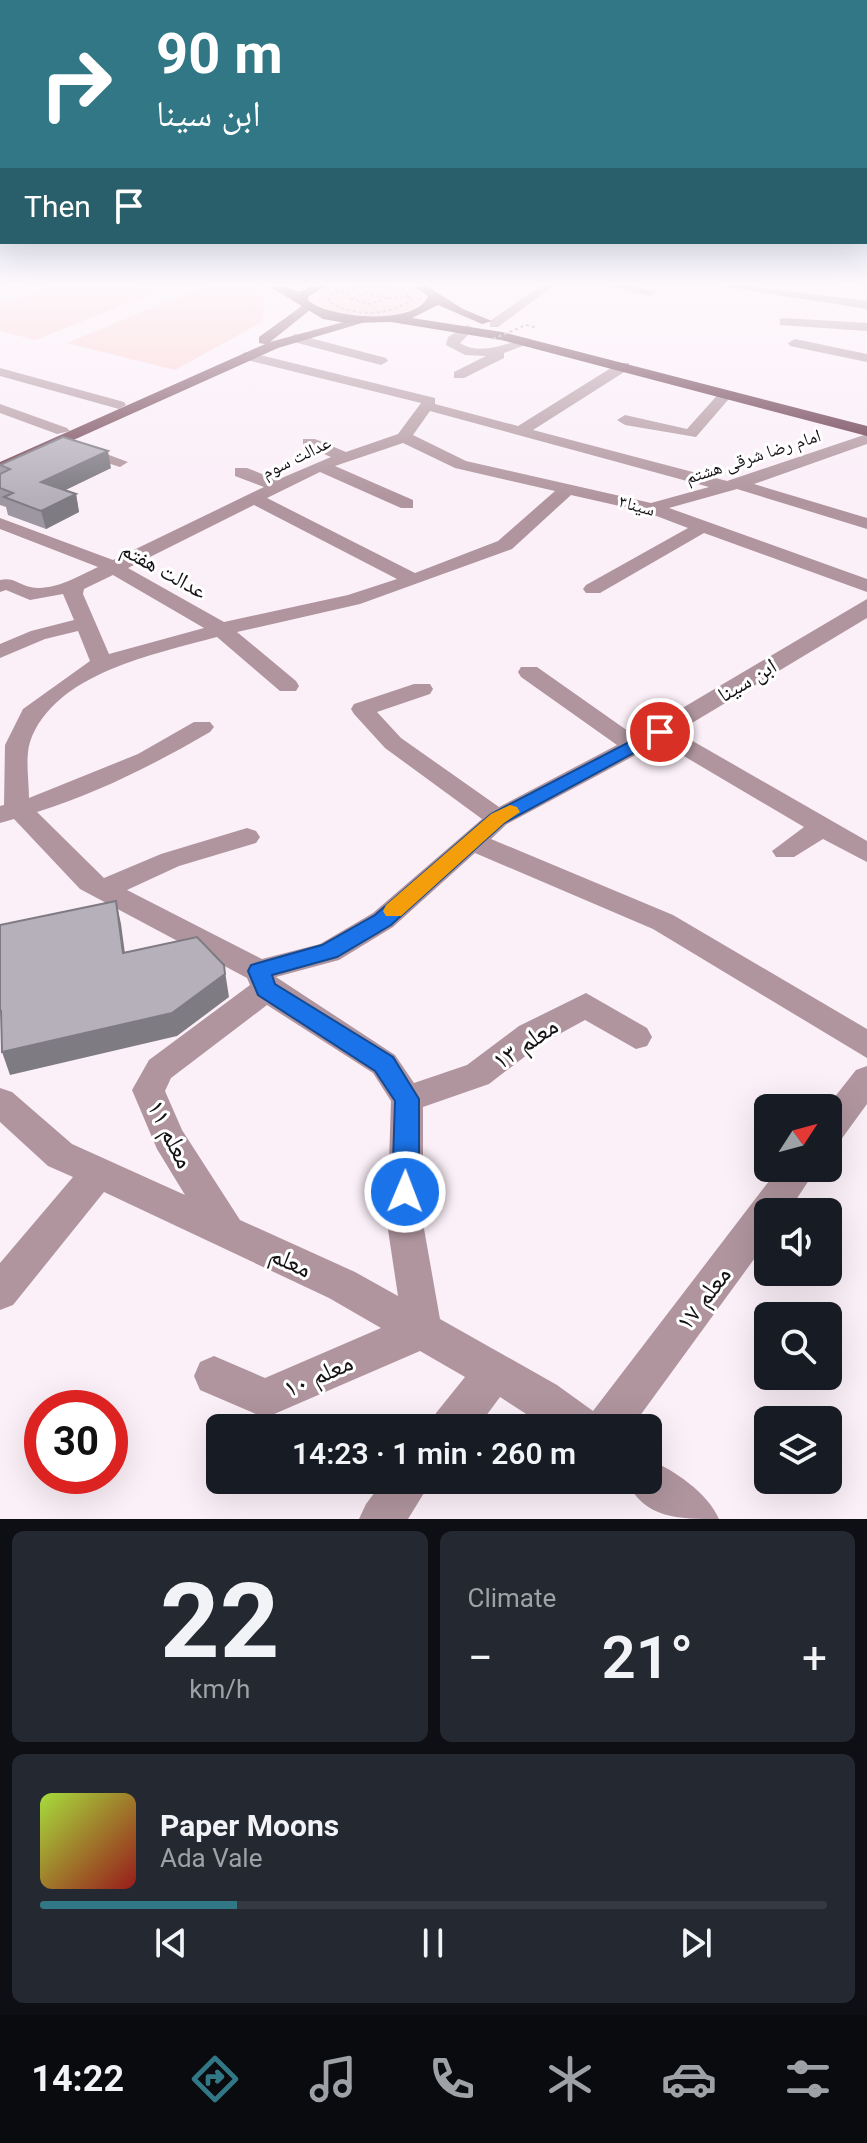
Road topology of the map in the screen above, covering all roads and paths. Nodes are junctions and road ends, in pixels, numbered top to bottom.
1 (228, 357) edge
2 (246, 357) edge
3 (252, 357) edge
4 (368, 357) edge
5 (496, 357) edge
6 (587, 357) edge
7 (619, 357) edge
8 (381, 361) dead end
9 (624, 366) junction
10 (0, 372) edge
11 (459, 375) dead end
12 (727, 393) junction
13 (119, 405) junction
14 (427, 406) junction
15 (0, 408) edge
16 (625, 420) dead end
17 (867, 422) edge
18 (522, 430) junction
19 (867, 431) edge
20 (59, 437) junction
21 (404, 437) junction
22 (867, 439) edge
23 (309, 442) dead end
24 (343, 456) junction
25 (0, 458) edge
26 (120, 462) dead end
27 (320, 466) junction
28 (0, 468) edge
29 (241, 472) dead end
30 (733, 486) junction
31 (279, 487) junction
32 (569, 488) junction
33 (255, 499) junction
34 (407, 504) dead end
35 (651, 508) junction
36 (0, 523) edge
37 (867, 524) edge
38 (704, 526) junction
39 (111, 566) junction
40 (414, 580) junction
41 (0, 586) edge
42 (75, 586) junction
43 (867, 586) edge
44 (593, 589) dead end
45 (867, 605) edge
46 (86, 623) junction
47 (221, 629) junction
48 (0, 652) edge
49 (102, 663) junction
50 (529, 672) dead end
51 (288, 686) dead end
52 (422, 689) dead end
53 (202, 727) dead end
54 (660, 732) junction
55 (634, 746) junction
56 (8, 811) edge
57 (498, 818) junction
58 (825, 826) junction
59 (247, 837) dead end
60 (472, 841) junction
61 (785, 851) dead end
62 (867, 853) edge
63 (104, 889) junction
64 (263, 980) junction
65 (636, 1037) dead end
66 (867, 1045) edge
67 (867, 1079) edge
68 (407, 1099) junction
69 (0, 1102) edge
70 (842, 1112) edge
71 (99, 1172) junction
72 (790, 1182) edge
73 (226, 1230) junction
74 (0, 1292) edge
75 (422, 1330) junction
76 (495, 1371) junction
77 (214, 1376) dead end
78 (462, 1414) edge
79 (563, 1414) edge
80 (616, 1414) edge
81 (662, 1492) edge
82 (400, 1494) edge
83 (381, 1519) edge
84 (697, 1519) edge

1 - 13 main road
2 - 20 main road
3 - 14 street
4 - 8 street
5 - 11 street
6 - 9 highway
7 - 17 highway
9 - 12 highway
9 - 18 street
10 - 13 street
12 - 16 street
12 - 19 highway
13 - 20 main road
14 - 18 street
14 - 21 street
15 - 20 street
18 - 30 street
20 - 25 main road
20 - 26 street
20 - 28 main road
21 - 24 street, عدالت سوم
21 - 32 street, سینا۳
22 - 30 street, امام رضا شرقی هشتم
23 - 24 street
24 - 27 street, عدالت سوم
27 - 31 street, عدالت سوم
27 - 34 street
29 - 31 street
30 - 35 street, امام رضا شرقی هشتم
30 - 37 street
31 - 33 street, عدالت سوم
32 - 35 street, سینا۳
32 - 40 street
33 - 39 street, عدالت سوم
33 - 40 street
35 - 38 street, سینا۳
36 - 39 street, عدالت هفتم
38 - 43 street, سینا۳
38 - 44 street
39 - 42 street, عدالت سوم
39 - 47 street, عدالت هفتم
40 - 47 street
41 - 42 street, عدالت سوم
42 - 46 street
45 - 54 street, ابن سینا
46 - 48 street
46 - 49 street
47 - 49 street
47 - 51 street, عدالت هفتم
49 - 56 street
50 - 55 street
52 - 57 street
53 - 56 street
54 - 55 street, ابن سینا
54 - 58 street
55 - 57 street, ابن سینا
56 - 63 street
57 - 60 street, ابن سینا
58 - 61 street
58 - 62 street
59 - 63 street
60 - 64 street, ابن سینا
60 - 66 street
63 - 64 street
64 - 68 street
64 - 73 street, معلم ۱۱
65 - 68 street, معلم ۱۳
67 - 70 street
68 - 75 street
69 - 71 street, معلم
71 - 73 street, معلم
71 - 74 street
72 - 80 street, معلم ۱۷
73 - 75 street, معلم
75 - 76 street, معلم
75 - 77 street, معلم ۱۰
76 - 78 street
76 - 79 street, معلم
81 - 84 street
82 - 83 street

